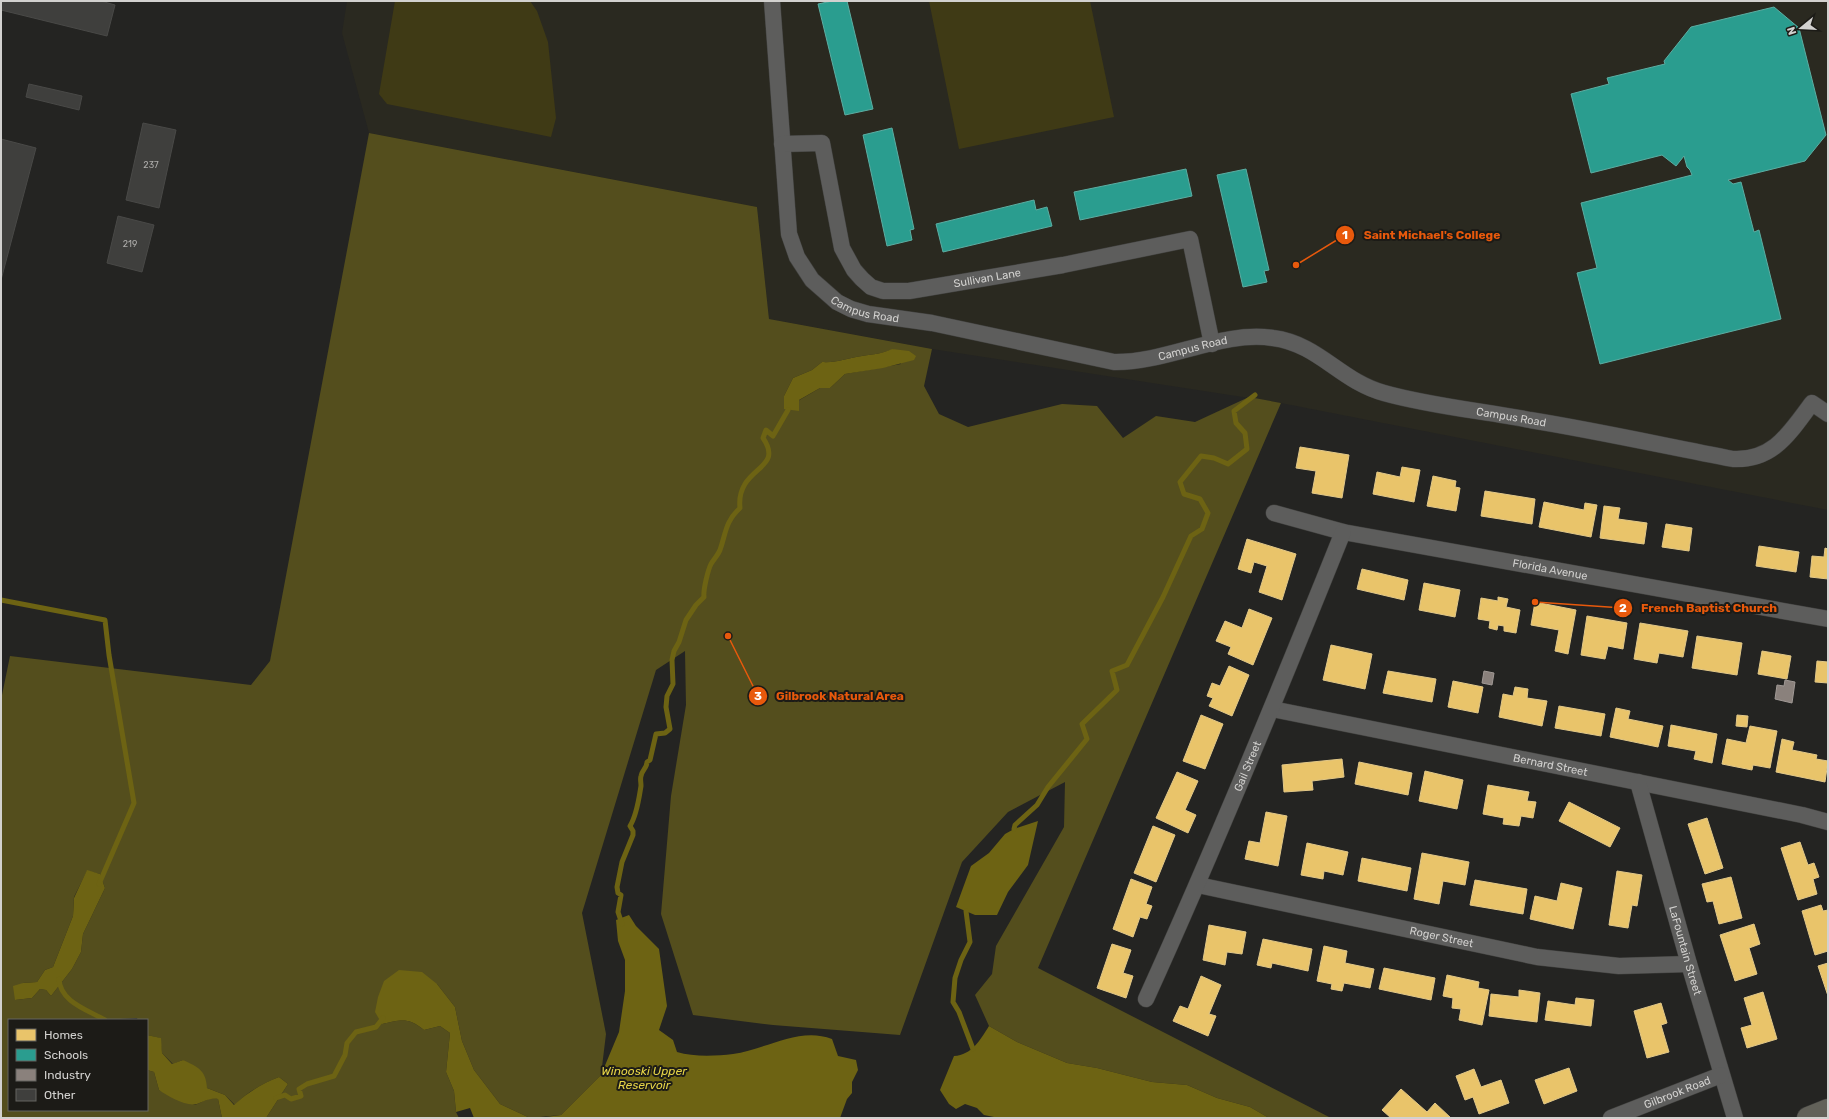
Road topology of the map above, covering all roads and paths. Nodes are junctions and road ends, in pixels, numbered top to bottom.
1 (772, 1) edge
2 (782, 144) junction
3 (1212, 344) junction
4 (1828, 414) edge
5 (1274, 514) dead end
6 (1343, 532) junction
7 (1828, 619) edge
8 (1272, 709) junction
9 (1638, 782) junction
10 (1828, 822) edge
11 (1198, 885) junction
12 (1689, 964) junction
13 (1146, 999) dead end
14 (1721, 1075) junction
15 (1828, 1110) edge
16 (1611, 1118) edge
17 (1735, 1118) edge
18 (1808, 1118) edge

1 - 2 street, Campus Road
2 - 3 street, Campus Road
2 - 3 street, Sullivan Lane
3 - 4 street, Campus Road
5 - 6 street, Florida Avenue
6 - 7 street, Florida Avenue
6 - 8 street, Gail Street
8 - 9 street, Bernard Street
8 - 11 street, Gail Street
9 - 10 street, Bernard Street
9 - 12 street, LaFountain Street
11 - 12 street, Roger Street
11 - 13 street, Gail Street
12 - 14 street, LaFountain Street
14 - 16 street, Gilbrook Road
14 - 17 street, LaFountain Street
15 - 18 highway

